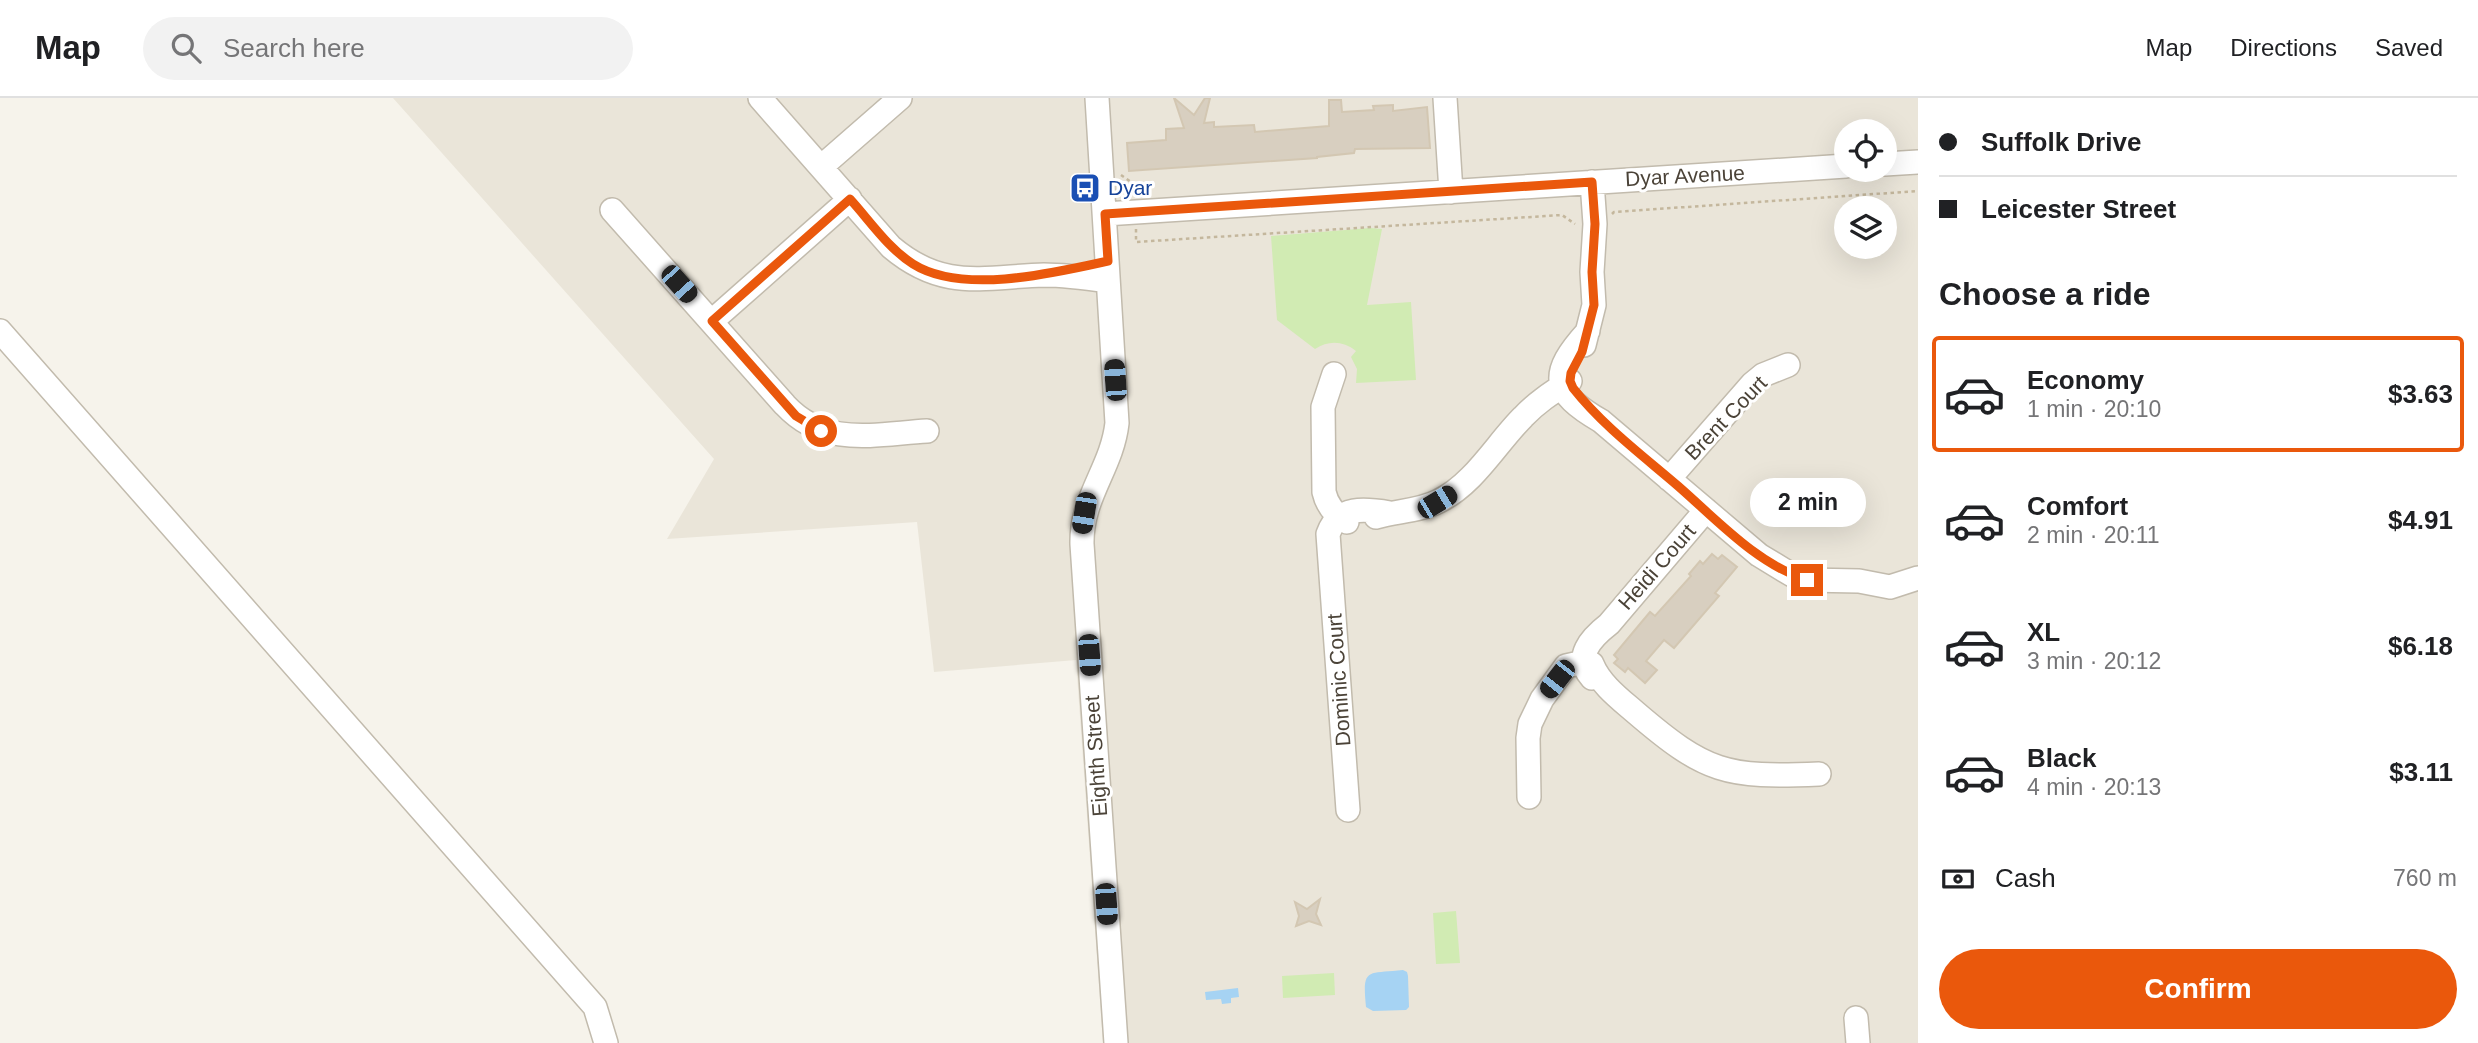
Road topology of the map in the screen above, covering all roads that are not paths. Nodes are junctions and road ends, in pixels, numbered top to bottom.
1 (760, 98) edge
2 (900, 98) edge
3 (1097, 98) edge
4 (1445, 98) edge
5 (1918, 162) edge
6 (1897, 163) edge
7 (821, 167) junction
8 (1834, 167) edge
9 (1586, 182) junction
10 (1451, 192) junction
11 (850, 199) junction
12 (612, 210) dead end
13 (1105, 214) junction
14 (1108, 271) junction
15 (712, 321) junction
16 (0, 331) edge
17 (1788, 365) dead end
18 (1334, 373) dead end
19 (1564, 382) junction
20 (927, 431) dead end
21 (1669, 479) junction
22 (1706, 510) junction
23 (1343, 518) junction
24 (1918, 577) edge
25 (1587, 665) junction
26 (1819, 774) dead end
27 (1529, 797) dead end
28 (1348, 810) dead end
29 (1856, 1018) dead end
30 (606, 1043) edge
31 (1116, 1043) edge
32 (1858, 1043) edge

1 - 7 street
2 - 7 street
3 - 13 street, Eighth Street
4 - 10 street
5 - 6 street
7 - 11 street
8 - 9 street, Dyar Avenue
9 - 10 street, Dyar Avenue
9 - 19 street
10 - 13 street, Dyar Avenue
11 - 14 street
11 - 15 street
12 - 15 street
13 - 14 street, Eighth Street
14 - 31 street, Eighth Street
15 - 20 street
16 - 30 street
17 - 21 street, Brent Court
18 - 23 street
19 - 21 street
19 - 23 street
21 - 22 street
22 - 24 street
22 - 25 street, Heidi Court
23 - 28 street, Dominic Court
25 - 26 street
25 - 27 street
29 - 32 street

